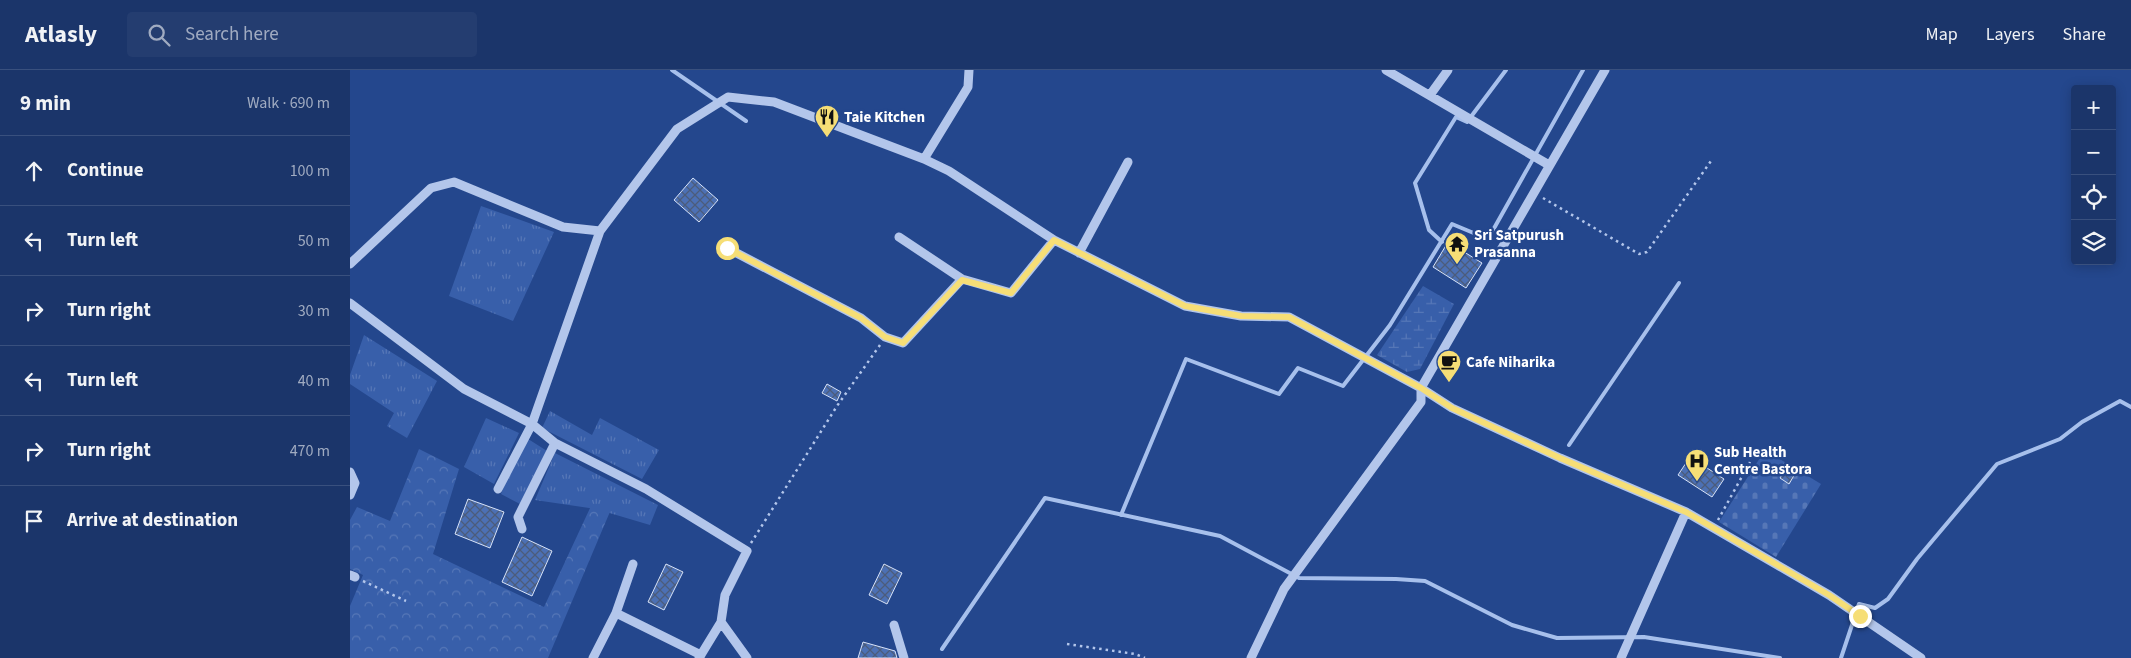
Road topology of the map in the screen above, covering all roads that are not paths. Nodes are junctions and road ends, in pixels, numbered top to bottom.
1 (969, 70) edge
2 (1386, 70) edge
3 (1448, 70) edge
4 (1605, 70) edge
5 (1430, 96) junction
6 (924, 159) junction
7 (1128, 162) dead end
8 (1549, 165) junction
9 (600, 231) junction
10 (899, 237) dead end
11 (1054, 240) junction
12 (727, 248) dead end
13 (1079, 253) junction
14 (350, 264) edge
15 (962, 280) junction
16 (350, 303) edge
17 (1421, 388) junction
18 (532, 424) junction
19 (555, 443) junction
20 (350, 472) edge
21 (498, 489) dead end
22 (350, 495) edge
23 (1686, 512) junction
24 (522, 530) dead end
25 (633, 564) dead end
26 (616, 613) junction
27 (721, 622) junction
28 (894, 625) dead end
29 (700, 656) edge
30 (593, 658) edge
31 (747, 658) edge
32 (904, 658) edge
33 (1251, 658) edge
34 (1622, 658) edge
35 (1921, 658) edge

1 - 6 street
2 - 5 street
3 - 5 street
4 - 8 street
5 - 8 street
6 - 9 street
6 - 11 street
7 - 13 street
8 - 17 street
9 - 14 street
9 - 18 street
10 - 15 street
11 - 13 street
11 - 15 street
12 - 15 street
13 - 17 street
16 - 18 street
17 - 23 street
17 - 33 street
18 - 19 street
18 - 21 street
19 - 24 street
19 - 27 street
20 - 22 street
23 - 34 street
23 - 35 street
25 - 26 street
26 - 29 street
26 - 30 street
27 - 29 street
27 - 31 street
28 - 32 street

